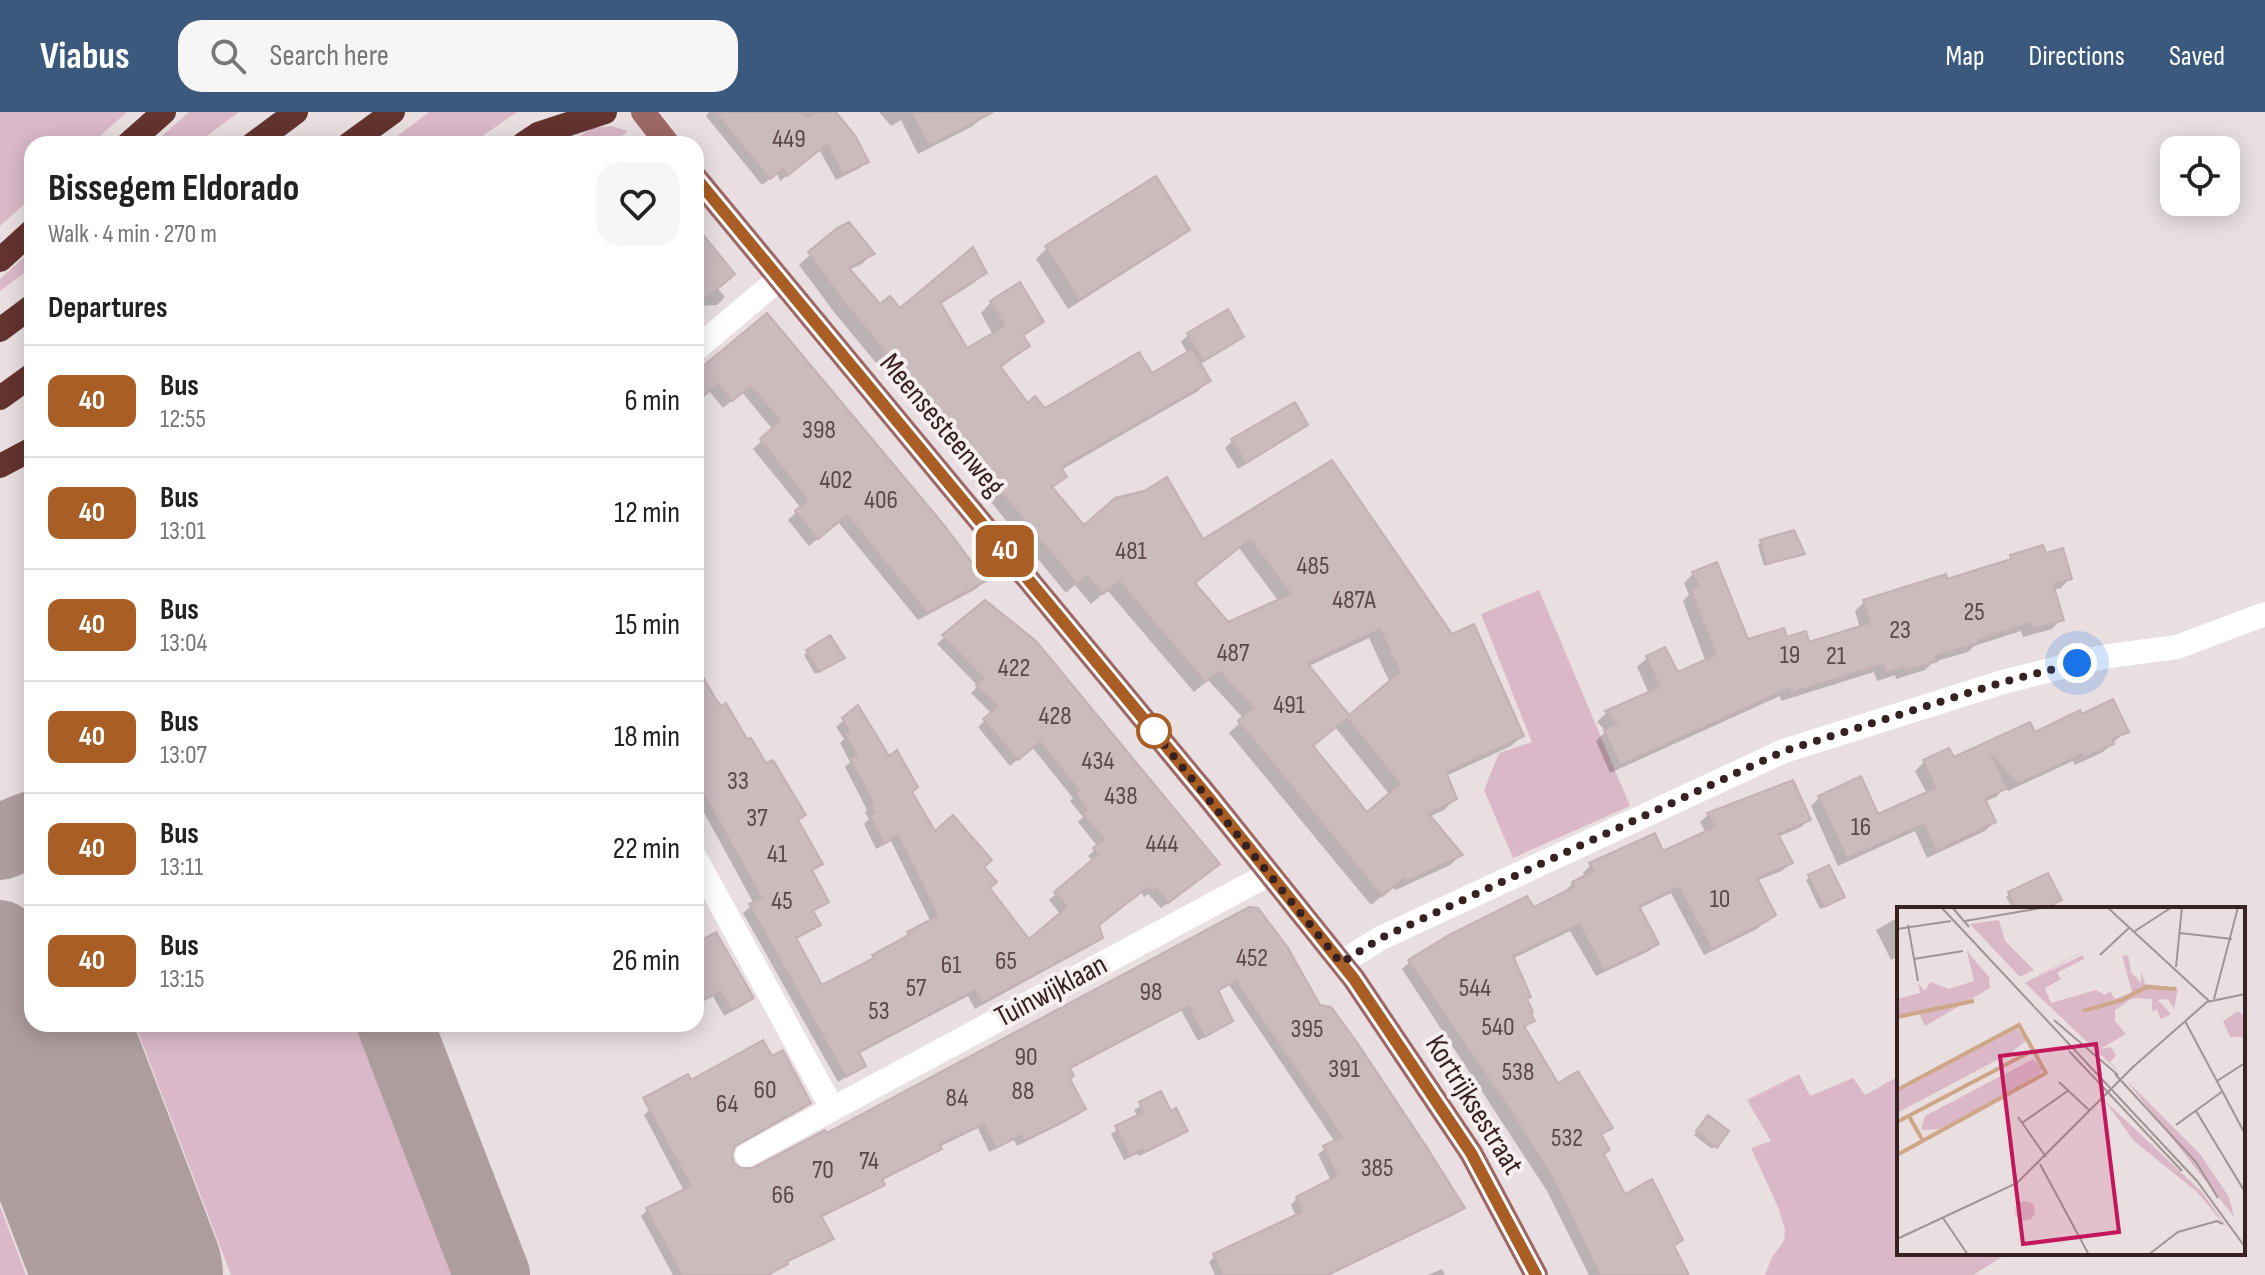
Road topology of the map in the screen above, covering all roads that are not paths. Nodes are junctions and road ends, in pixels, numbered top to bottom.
1 (164, 112) edge
2 (296, 112) edge
3 (393, 112) edge
4 (556, 112) edge
5 (605, 112) edge
6 (643, 112) edge
7 (137, 136) edge
8 (264, 136) edge
9 (360, 136) edge
10 (534, 136) edge
11 (539, 136) edge
12 (662, 136) edge
13 (704, 188) edge
14 (24, 238) edge
15 (0, 260) edge
16 (779, 279) junction
17 (24, 312) edge
18 (0, 330) edge
19 (704, 342) edge
20 (24, 381) edge
21 (0, 398) edge
22 (24, 453) edge
23 (0, 466) edge
24 (2265, 614) edge
25 (704, 874) edge
26 (1269, 874) junction
27 (1346, 969) junction
28 (832, 1108) junction
29 (747, 1155) dead end
30 (1536, 1275) edge

1 - 7 highway
2 - 8 highway
3 - 9 highway
4 - 10 highway
5 - 11 highway
6 - 12 main road
13 - 16 main road, Meensesteenweg
14 - 15 highway
16 - 19 street
16 - 26 main road, Meensesteenweg
17 - 18 highway
20 - 21 highway
22 - 23 highway
24 - 27 street
25 - 28 street
26 - 27 main road, Meensesteenweg
26 - 28 street, Tuinwijklaan
27 - 30 main road, Kortrijksestraat
28 - 29 street, Tuinwijklaan

